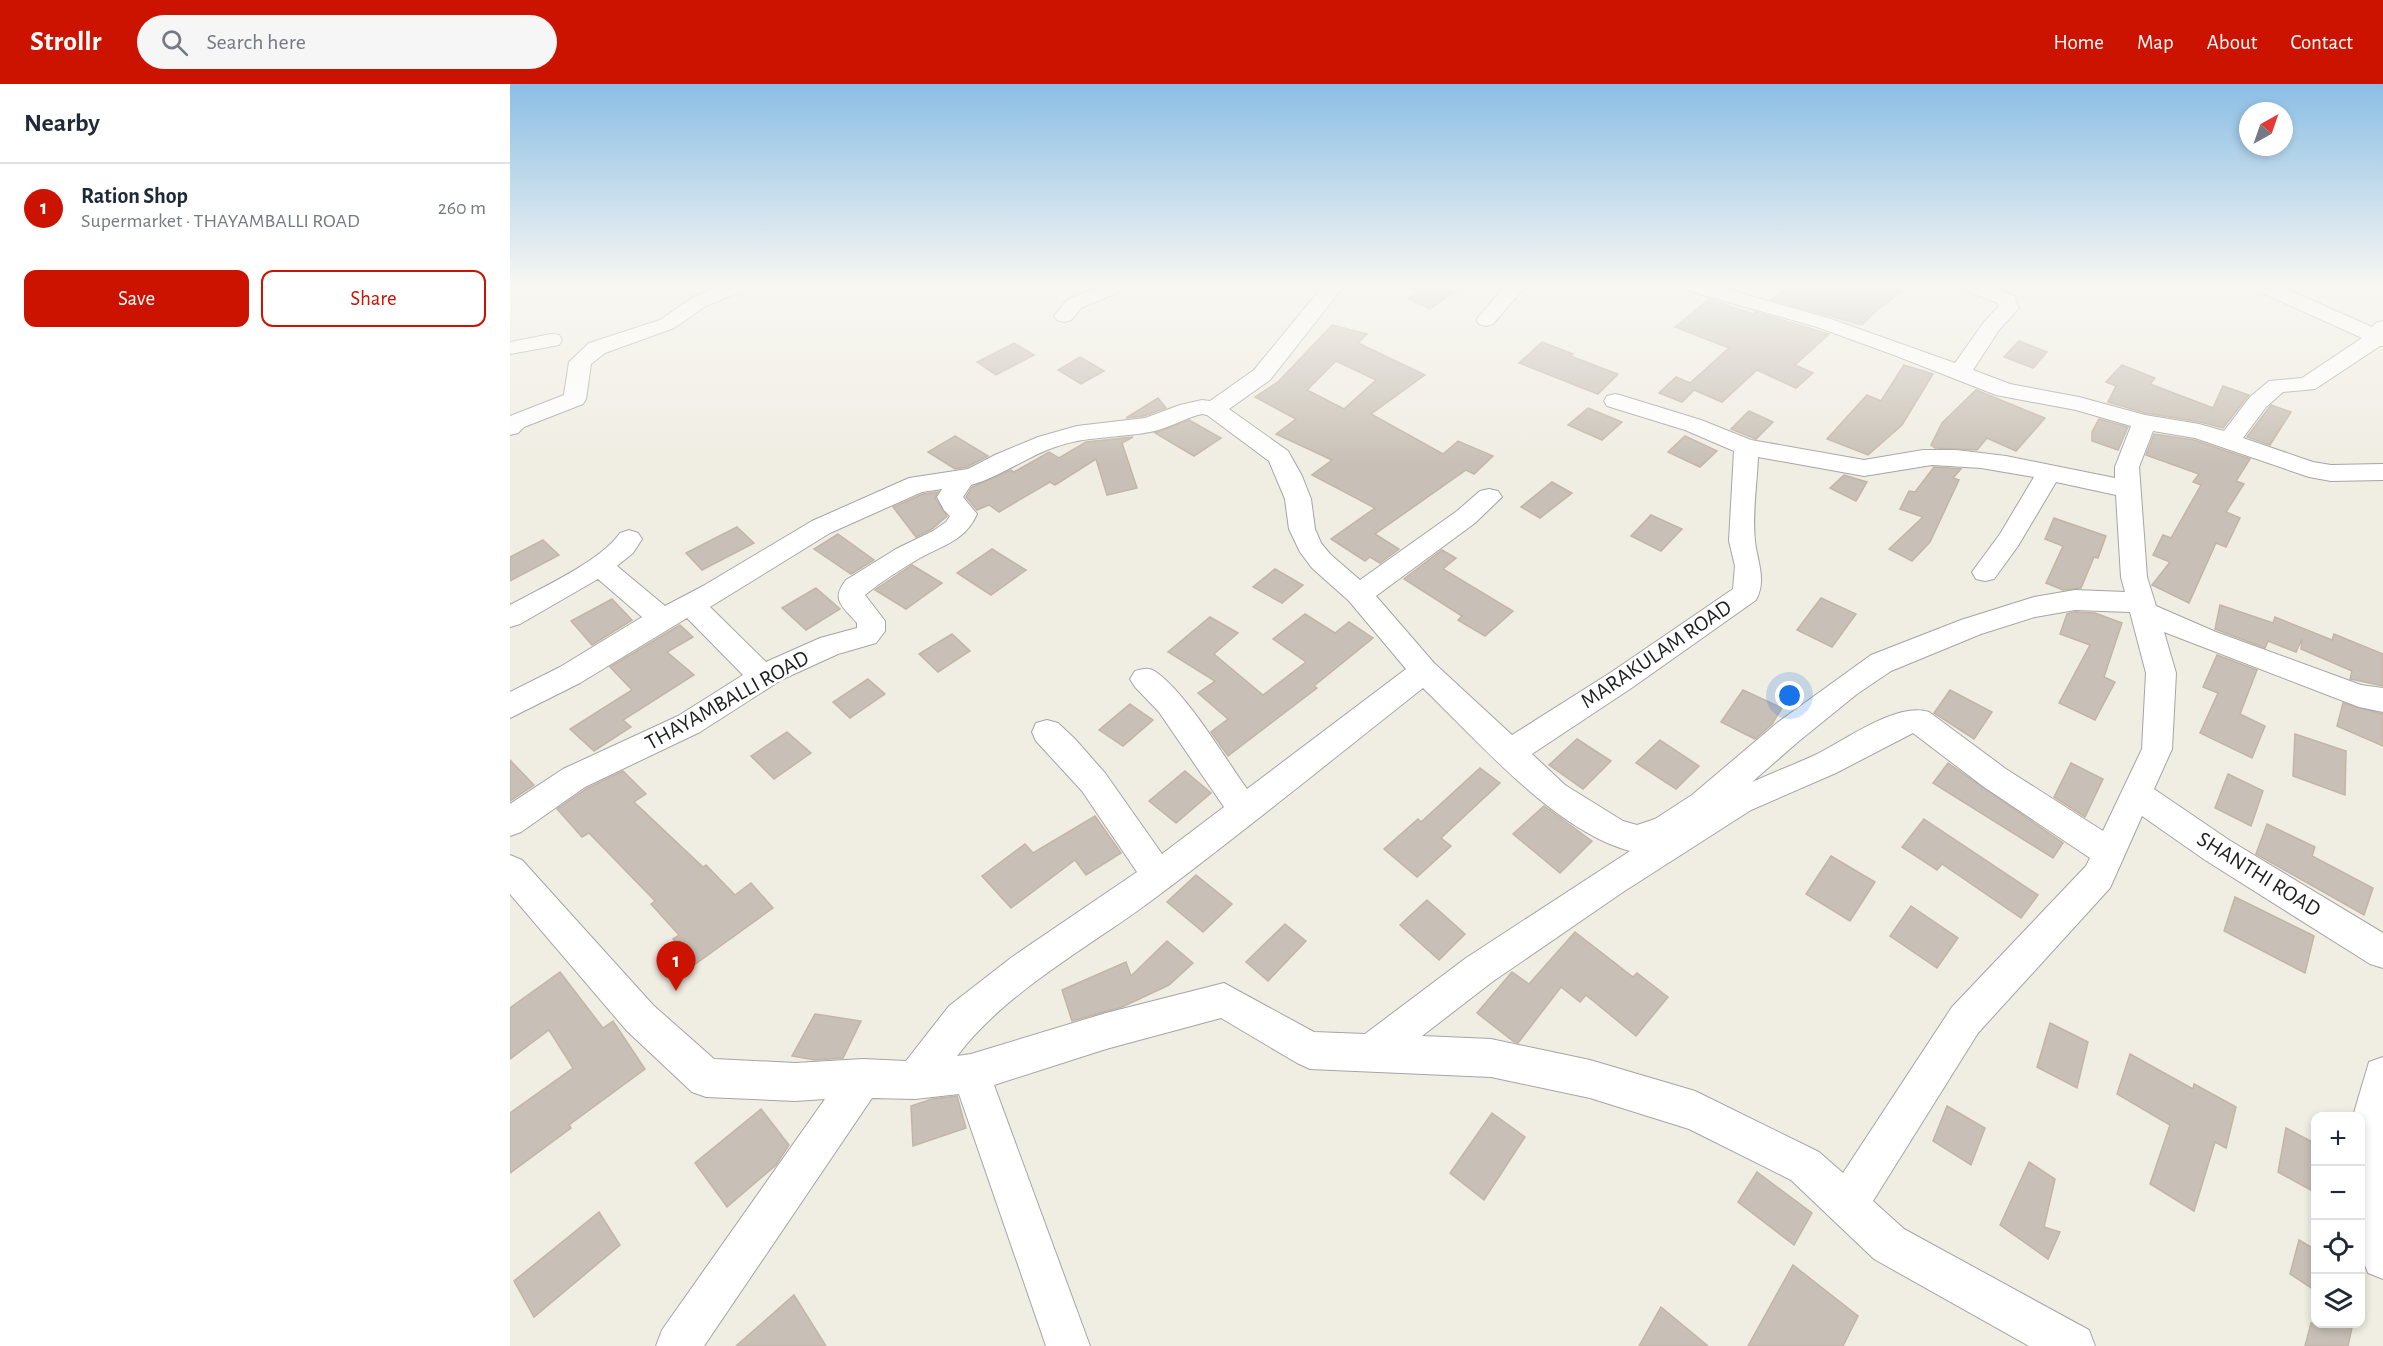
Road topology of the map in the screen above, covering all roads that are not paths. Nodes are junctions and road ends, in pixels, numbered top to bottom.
1 (603, 346) edge
2 (1285, 346) edge
3 (1890, 346) edge
4 (1978, 346) edge
5 (2365, 346) edge
6 (1959, 374) junction
7 (1615, 401) dead end
8 (1214, 409) junction
9 (2144, 422) junction
10 (510, 428) edge
11 (2229, 441) junction
12 (1746, 447) junction
13 (2383, 472) edge
14 (2049, 473) junction
15 (962, 479) junction
16 (2128, 489) junction
17 (1489, 497) dead end
18 (629, 540) dead end
19 (599, 566) junction
20 (1985, 572) dead end
21 (1359, 594) junction
22 (2143, 608) junction
23 (673, 614) junction
24 (510, 617) edge
25 (1424, 671) junction
26 (763, 677) junction
27 (1145, 679) dead end
28 (2383, 700) edge
29 (510, 706) edge
30 (1047, 732) dead end
31 (1511, 752) junction
32 (2136, 794) junction
33 (1244, 811) junction
34 (510, 822) edge
35 (2109, 852) junction
36 (510, 870) edge
37 (1159, 876) junction
38 (2383, 952) edge
39 (1370, 1053) junction
40 (971, 1073) junction
41 (2383, 1076) edge
42 (863, 1078) junction
43 (915, 1080) junction
44 (1847, 1204) junction
45 (2383, 1258) edge
46 (678, 1346) edge
47 (1068, 1346) edge
48 (2073, 1346) edge

1 - 10 street
2 - 8 street
3 - 6 street
4 - 6 street
5 - 11 street
6 - 9 street
7 - 12 street
8 - 15 street
8 - 21 street
9 - 11 street
9 - 16 street
11 - 13 street
12 - 14 street
12 - 31 street, MARAKULAM ROAD
14 - 16 street
14 - 20 street
15 - 23 street
15 - 26 street, THAYAMBALLI ROAD
16 - 22 street
17 - 21 street
18 - 19 street
19 - 23 street
19 - 24 street
21 - 25 street
22 - 28 street
22 - 31 street
22 - 32 street
23 - 26 street
23 - 29 street
25 - 31 street
25 - 33 street
26 - 34 street, THAYAMBALLI ROAD
27 - 33 street
30 - 37 street
32 - 35 street
32 - 38 street, SHANTHI ROAD
33 - 37 street
35 - 39 street
35 - 44 street
36 - 42 street
37 - 43 street
39 - 40 street
39 - 44 street
40 - 43 street
40 - 47 street
41 - 45 street
42 - 43 street
42 - 46 street
44 - 48 street

